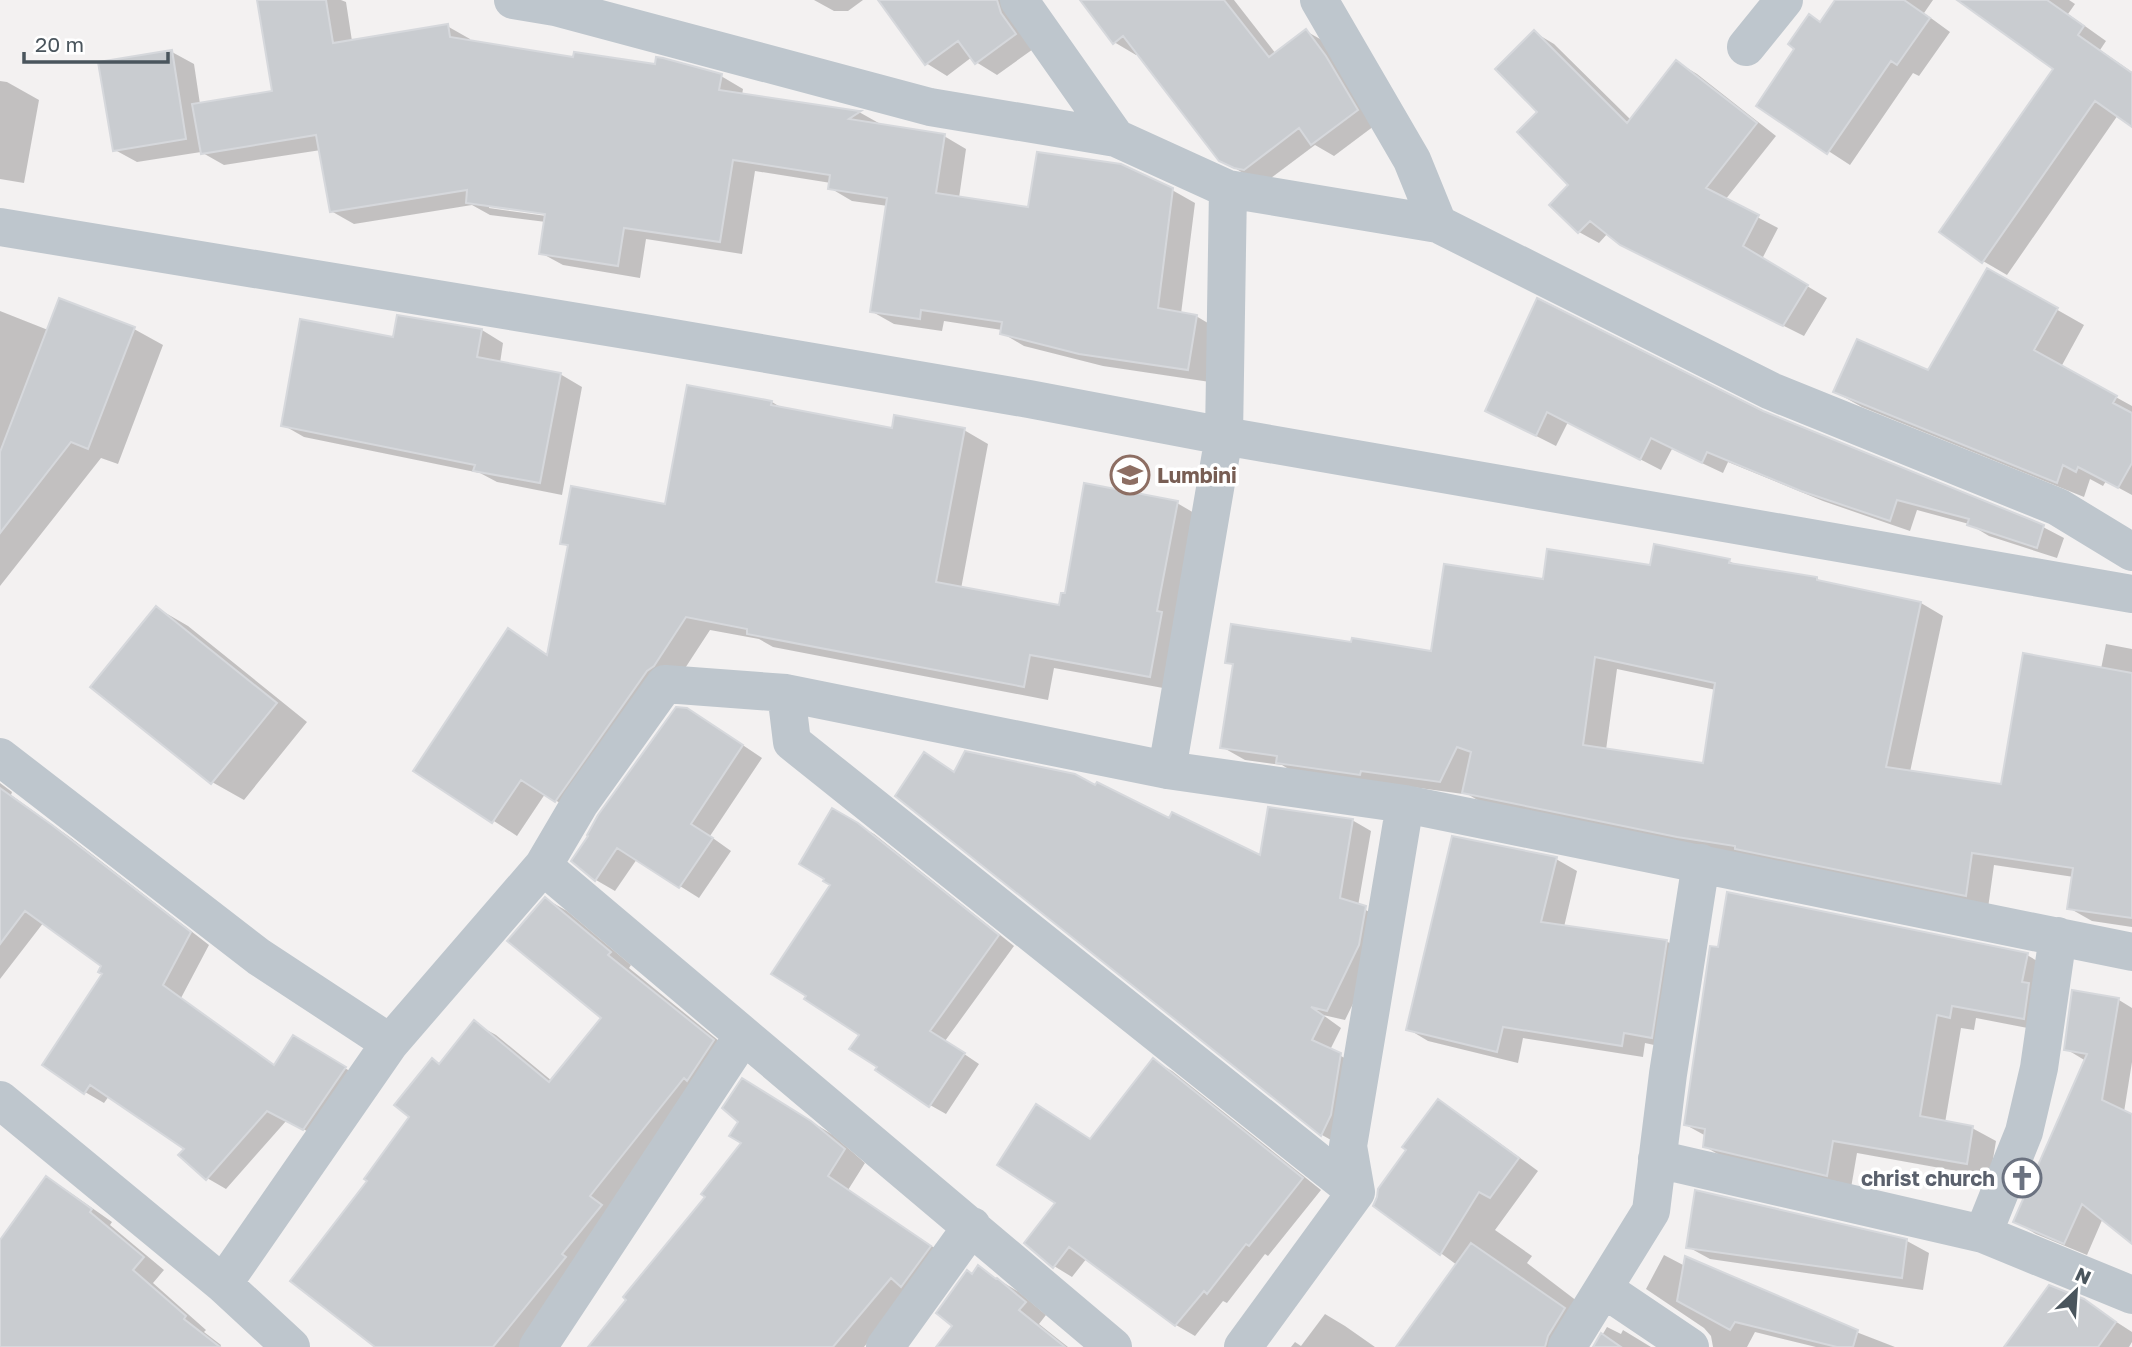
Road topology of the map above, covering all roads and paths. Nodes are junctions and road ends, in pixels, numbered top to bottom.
1 (513, 0) edge
2 (1019, 0) edge
3 (1319, 0) edge
4 (1784, 0) edge
5 (553, 4) edge
6 (1746, 47) dead end
7 (1116, 138) junction
8 (1228, 189) junction
9 (1438, 224) junction
10 (0, 227) edge
11 (1224, 436) junction
12 (2132, 552) edge
13 (2132, 594) edge
14 (786, 693) junction
15 (0, 757) edge
16 (1167, 770) junction
17 (1405, 804) junction
18 (1701, 863) junction
19 (542, 866) junction
20 (2058, 936) junction
21 (2132, 952) edge
22 (743, 1036) junction
23 (390, 1043) junction
24 (0, 1100) edge
25 (1657, 1159) junction
26 (1356, 1192) junction
27 (972, 1226) junction
28 (1983, 1234) junction
29 (223, 1284) junction
30 (1604, 1289) junction
31 (2132, 1295) edge
32 (291, 1347) edge
33 (538, 1347) edge
34 (885, 1347) edge
35 (1113, 1347) edge
36 (1243, 1347) edge
37 (1567, 1347) edge
38 (1690, 1347) edge

1 - 5 street
2 - 7 street
3 - 9 street
4 - 6 street
5 - 7 street
7 - 8 street
8 - 9 street
8 - 11 street
9 - 12 street
10 - 11 street
11 - 13 street
11 - 16 street
14 - 16 street
14 - 19 street
14 - 26 street
15 - 23 street
16 - 17 street
17 - 18 street
17 - 26 street
18 - 20 street
18 - 25 street
19 - 22 street
19 - 23 street
20 - 21 street
20 - 28 street
22 - 27 street
22 - 33 street
23 - 29 street
24 - 29 street
25 - 28 street
25 - 30 street
26 - 36 street
27 - 34 street
27 - 35 street
28 - 31 street
29 - 32 street
30 - 37 street
30 - 38 street

